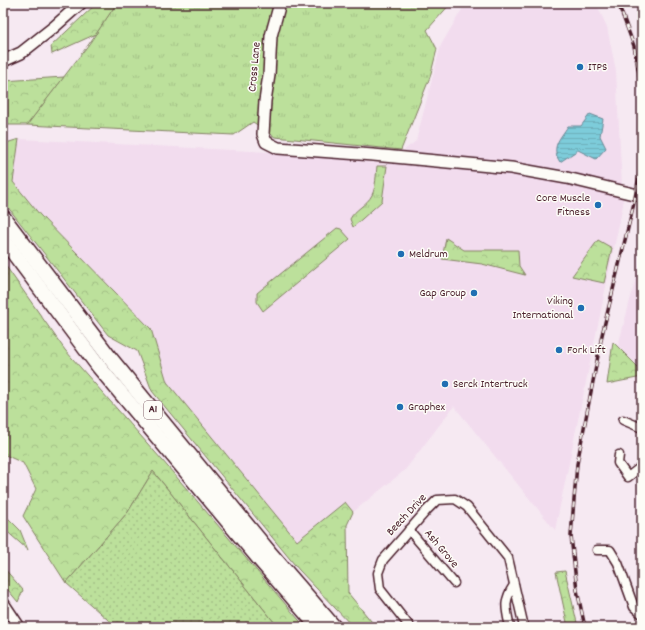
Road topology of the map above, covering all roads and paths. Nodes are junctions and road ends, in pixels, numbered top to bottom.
1 (81, 3) edge
2 (280, 3) edge
3 (3, 60) edge
4 (642, 196) edge
5 (3, 217) edge
6 (3, 239) edge
7 (623, 420) dead end
8 (642, 428) edge
9 (619, 455) dead end
10 (642, 466) edge
11 (409, 530) junction
12 (597, 550) dead end
13 (454, 583) dead end
14 (514, 585) junction
15 (303, 600) junction
16 (3, 604) edge
17 (642, 614) edge
18 (19, 627) edge
19 (317, 627) edge
20 (334, 627) edge
21 (340, 627) edge
22 (410, 627) edge
23 (510, 627) edge
24 (524, 627) edge

1 - 3 street
2 - 4 street, Cross Lane
5 - 15 highway, A1
6 - 15 highway, A1
7 - 8 street
9 - 10 street
11 - 13 street, Ash Grove
11 - 14 street, Beech Drive
11 - 22 street, Beech Drive
12 - 17 street
14 - 23 street
14 - 24 street, Beech Drive
15 - 19 highway, A1
15 - 20 highway, A1
15 - 21 highway
16 - 18 street

